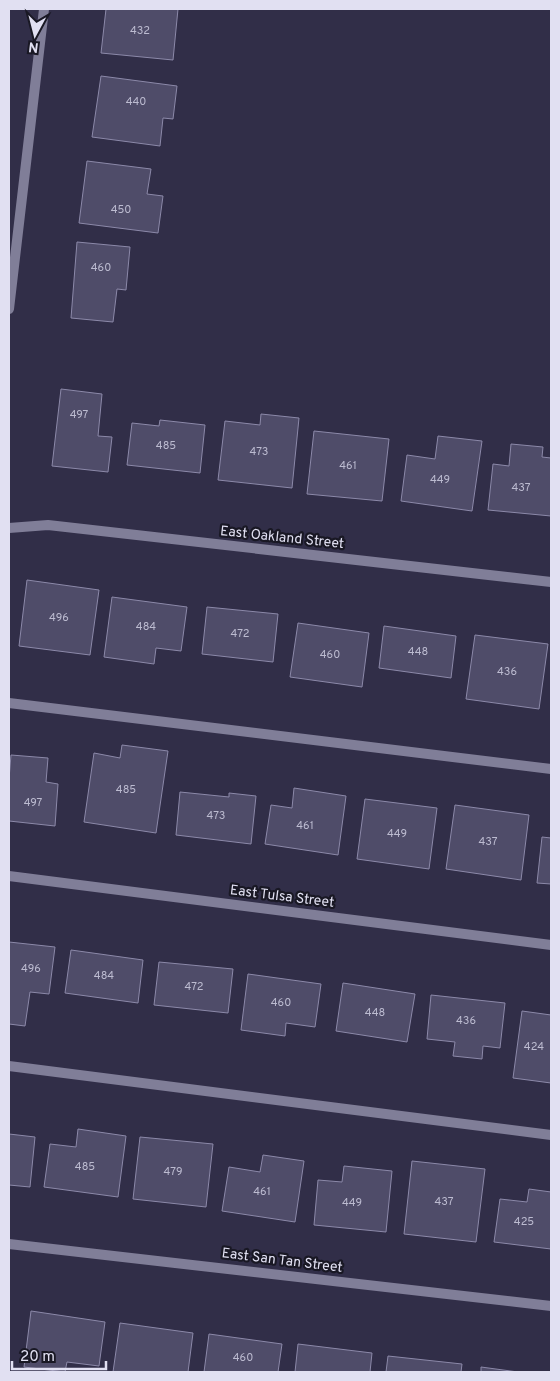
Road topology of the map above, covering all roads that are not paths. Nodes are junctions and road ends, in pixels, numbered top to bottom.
1 (44, 9) edge
2 (9, 309) edge
3 (9, 528) edge
4 (551, 582) edge
5 (9, 703) edge
6 (551, 769) edge
7 (9, 876) edge
8 (551, 945) edge
9 (9, 1066) edge
10 (551, 1135) edge
11 (9, 1244) edge
12 (551, 1306) edge

1 - 2 street
3 - 4 street, East Oakland Street
5 - 6 street
7 - 8 street, East Tulsa Street
9 - 10 street
11 - 12 street, East San Tan Street

